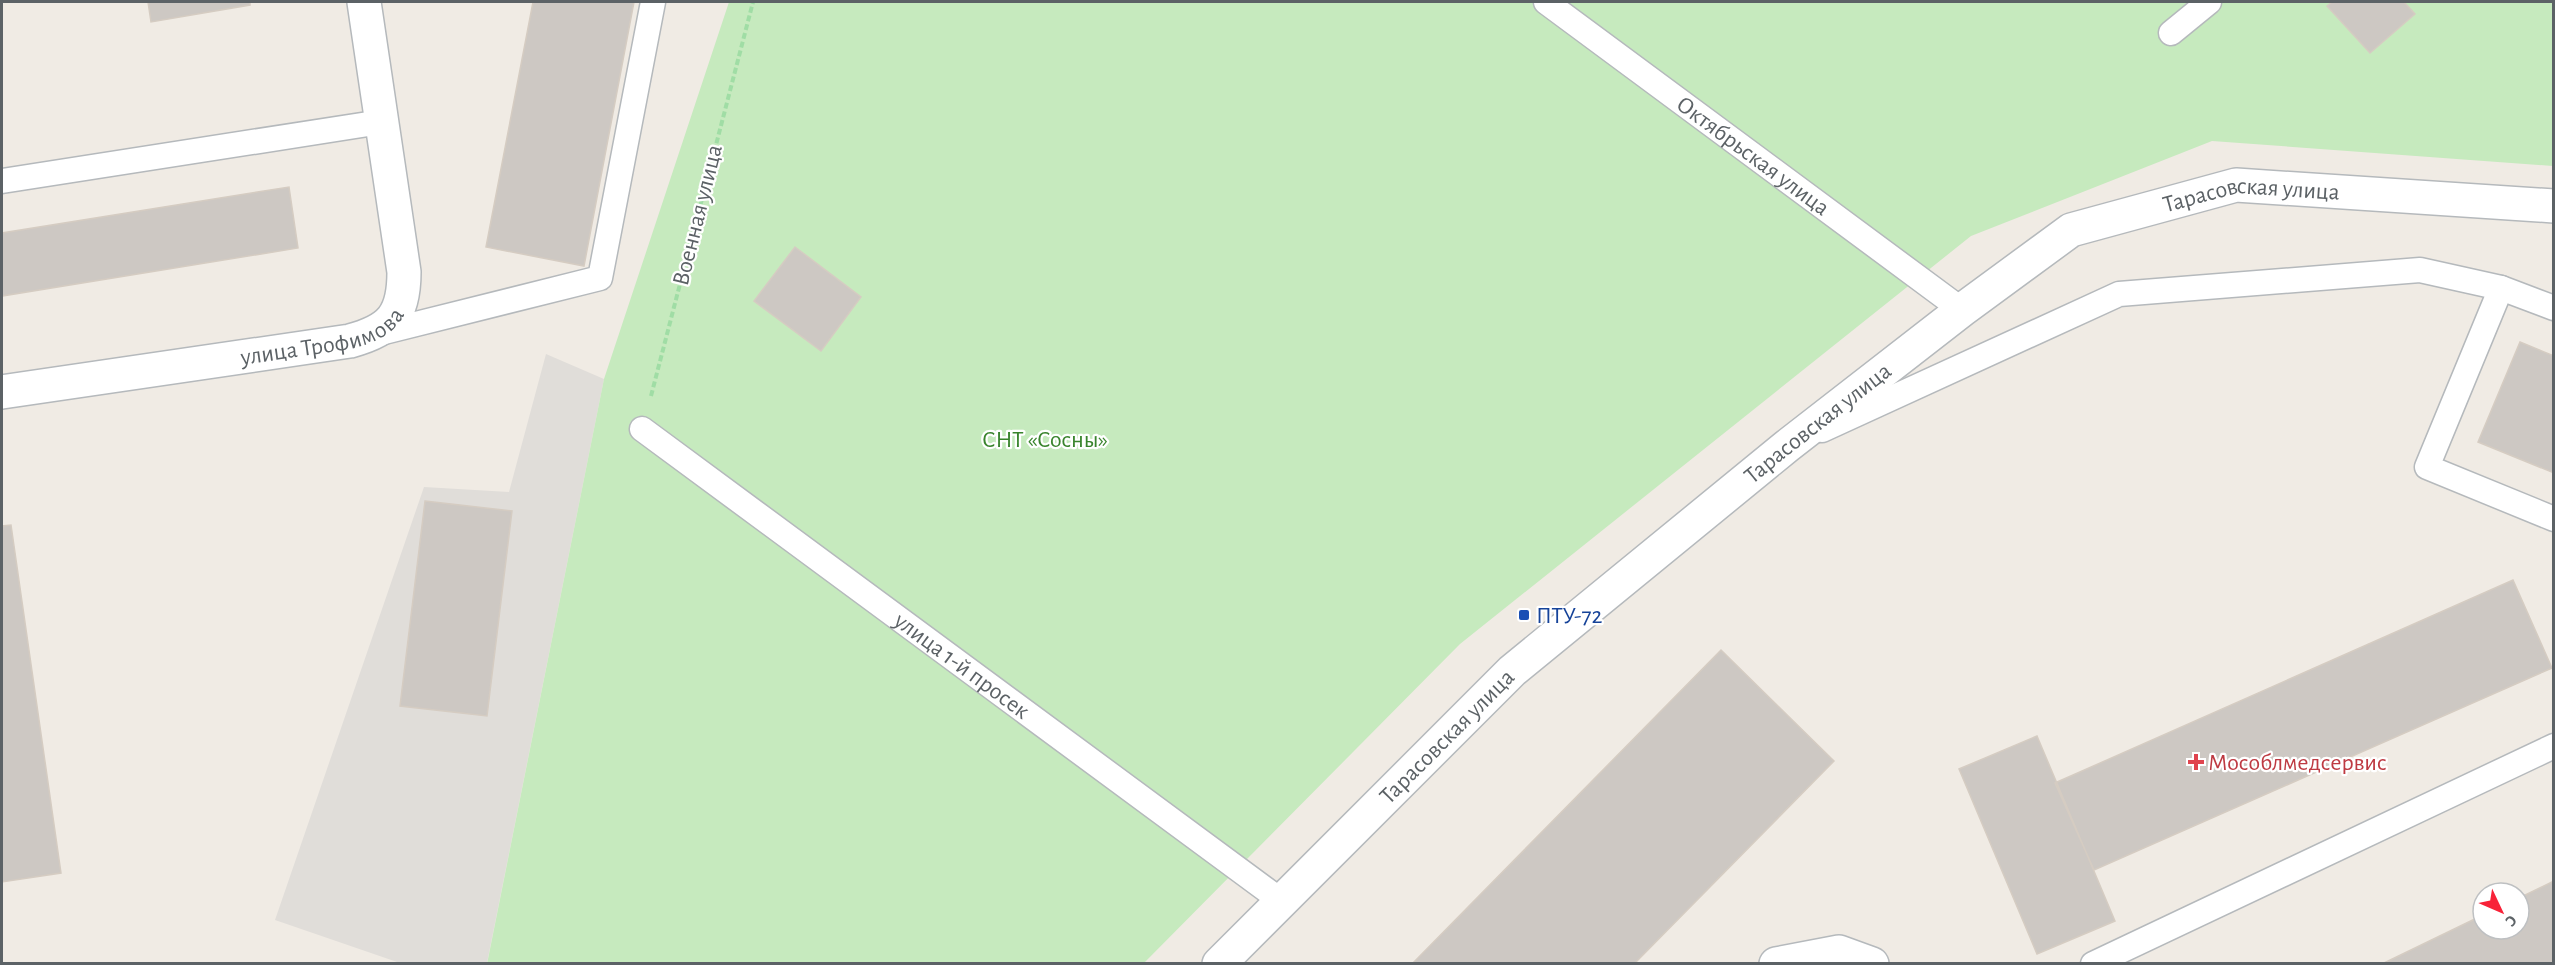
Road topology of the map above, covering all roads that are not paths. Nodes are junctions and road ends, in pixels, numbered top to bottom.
1 (364, 2) edge
2 (652, 2) edge
3 (1546, 2) edge
4 (2209, 2) edge
5 (2171, 33) dead end
6 (381, 122) junction
7 (2, 181) edge
8 (2553, 206) edge
9 (2501, 288) junction
10 (2553, 308) edge
11 (1962, 310) junction
12 (374, 334) junction
13 (2, 392) edge
14 (642, 429) road end
15 (1787, 446) junction
16 (2553, 519) edge
17 (2553, 746) edge
18 (1280, 900) junction
19 (1219, 963) edge
20 (1776, 963) edge
21 (1872, 963) edge
22 (2093, 963) edge

1 - 6 street, улица Трофимова
2 - 12 lane
3 - 11 lane, Октябрьская улица
4 - 5 lane
6 - 7 lane
6 - 12 street, улица Трофимова
8 - 11 street, Тарасовская улица
9 - 10 lane
9 - 15 lane
9 - 16 lane
11 - 15 street, Тарасовская улица
12 - 13 street, улица Трофимова
14 - 18 lane, улица 1-й просек
15 - 18 street, Тарасовская улица
17 - 22 lane
18 - 19 street, Тарасовская улица
20 - 21 street

